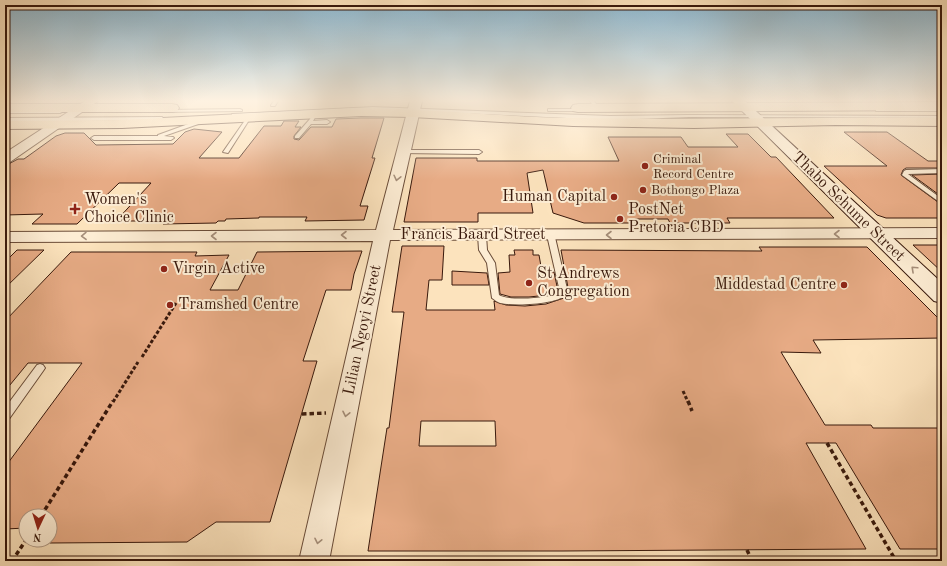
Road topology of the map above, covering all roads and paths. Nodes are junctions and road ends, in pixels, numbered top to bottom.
1 (52, 127) edge
2 (185, 127) edge
3 (242, 127) edge
4 (304, 127) edge
5 (408, 127) edge
6 (765, 127) edge
7 (297, 137) dead end
8 (94, 138) dead end
9 (154, 138) junction
10 (171, 138) dead end
11 (226, 152) dead end
12 (403, 152) junction
13 (479, 152) dead end
14 (5, 159) edge
15 (942, 171) edge
16 (942, 202) edge
17 (876, 233) junction
18 (942, 233) edge
19 (383, 235) junction
20 (482, 235) junction
21 (551, 235) junction
22 (5, 237) edge
23 (942, 296) edge
24 (176, 303) dead end
25 (142, 357) dead end
26 (138, 362) dead end
27 (40, 368) dead end
28 (683, 391) dead end
29 (692, 411) dead end
30 (5, 416) edge
31 (827, 443) dead end
32 (46, 508) edge
33 (21, 548) edge
34 (747, 550) dead end
35 (12, 561) edge
36 (314, 561) edge
37 (752, 561) edge
38 (896, 561) edge

1 - 14 street
2 - 9 lane
3 - 11 lane
4 - 7 lane
5 - 12 street, Lilian Ngoyi Street
6 - 17 main road, Thabo Sehume Street
8 - 9 lane
9 - 10 lane
12 - 13 lane
12 -> 19 street, Lilian Ngoyi Street
15 - 16 lane
17 - 18 street, Francis Baard Street
17 -> 21 street, Francis Baard Street
23 -> 17 main road, Thabo Sehume Street
19 - 20 street, Francis Baard Street
19 -> 22 street, Francis Baard Street
19 -> 36 street, Lilian Ngoyi Street
20 - 21 street, Francis Baard Street
20 - 21 lane
24 - 25 path
26 - 32 path
27 - 30 lane
28 - 29 path
31 - 38 path
33 - 35 path
34 - 37 path

